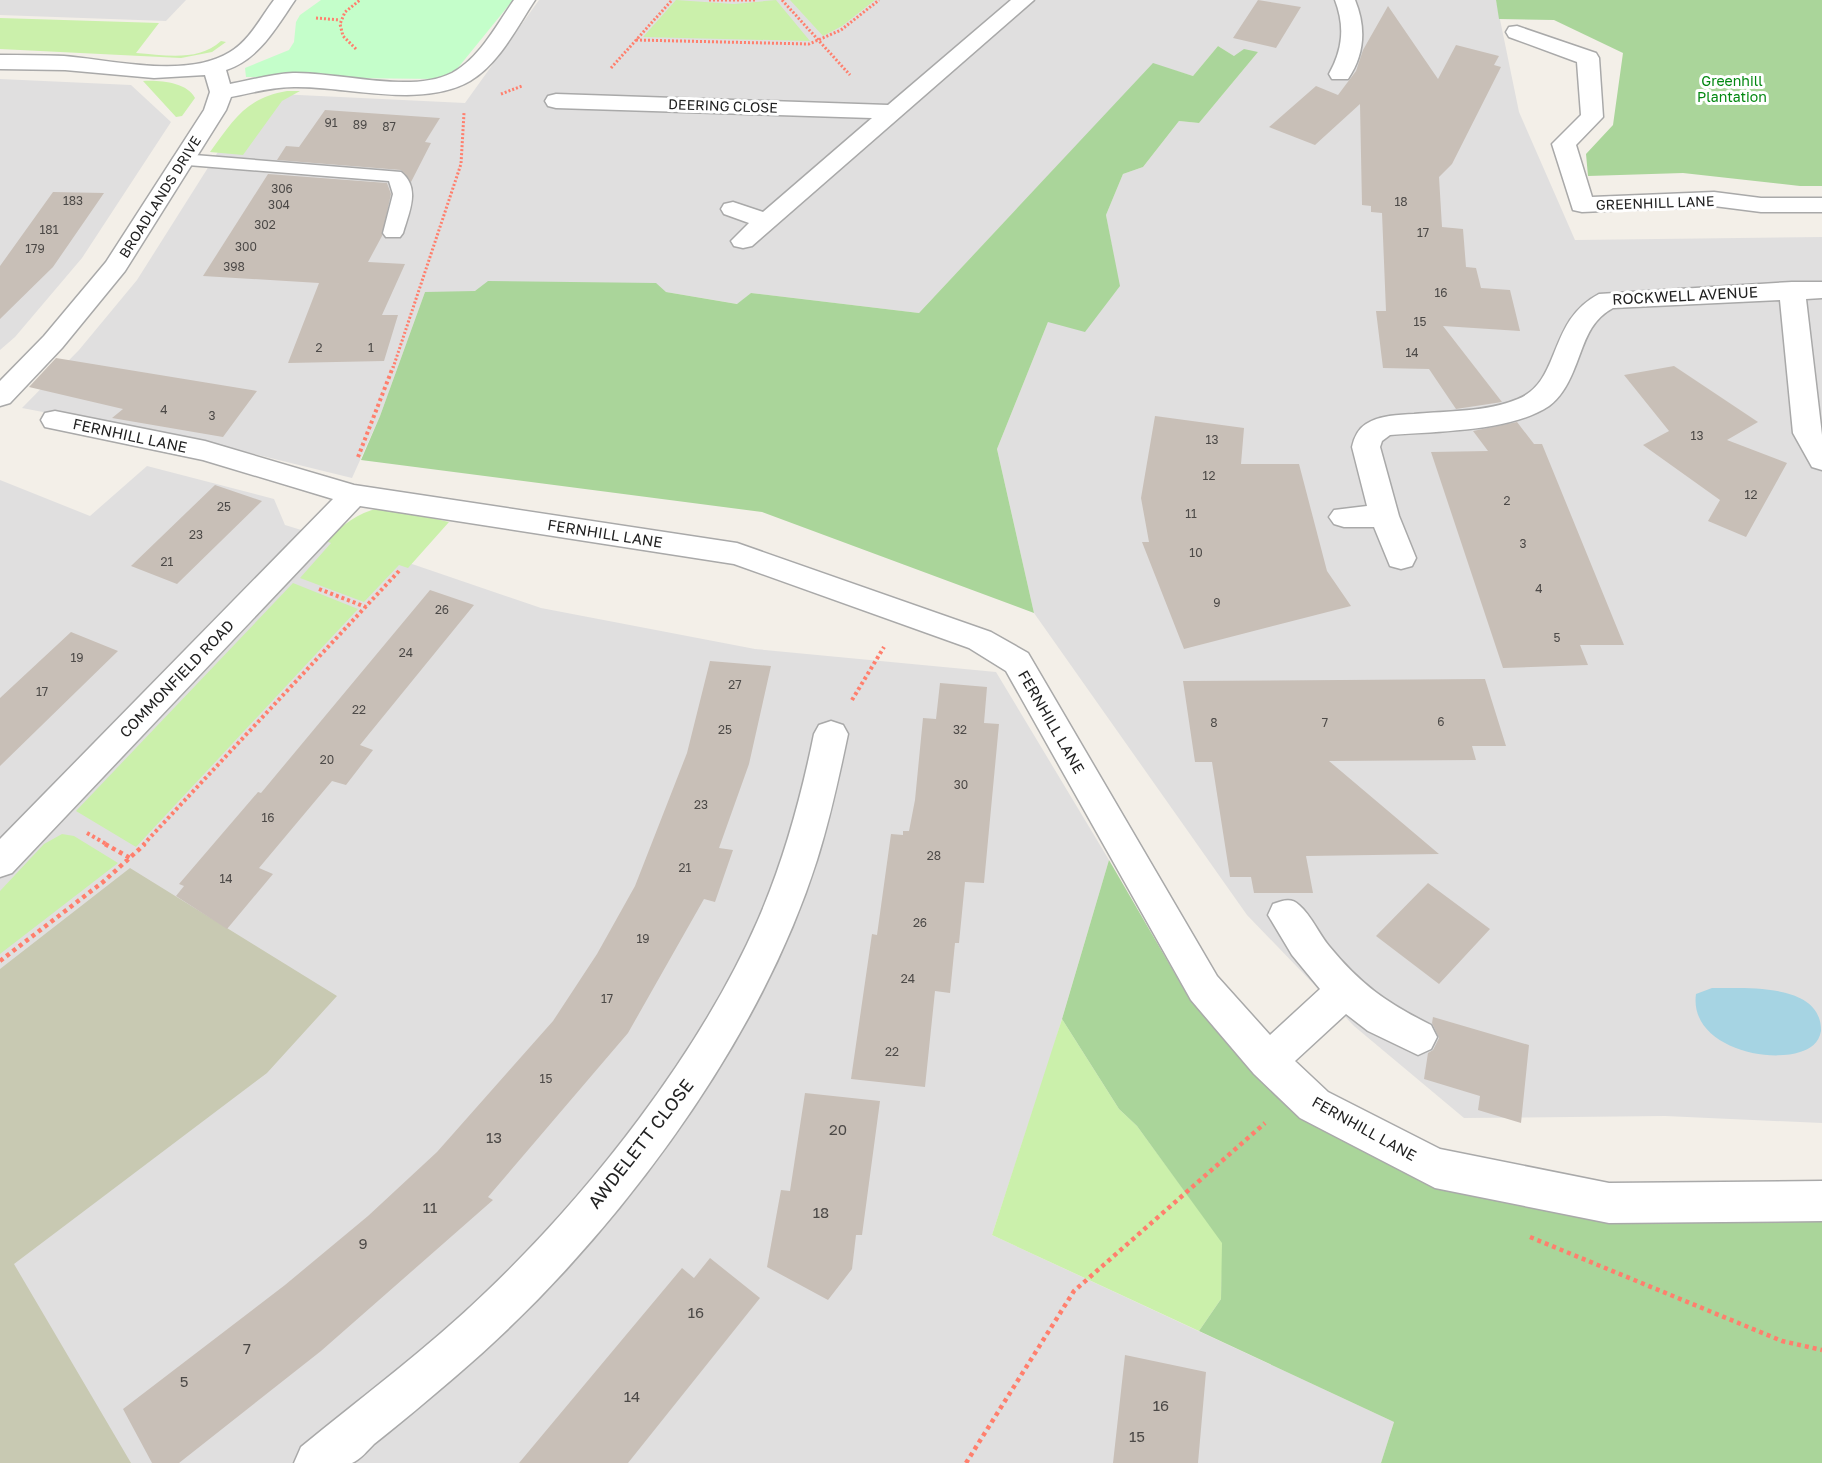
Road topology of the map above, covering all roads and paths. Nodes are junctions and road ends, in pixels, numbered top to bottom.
1 (285, 0) edge
2 (360, 0) edge
3 (525, 0) edge
4 (672, 0) edge
5 (709, 0) edge
6 (755, 0) edge
7 (782, 0) edge
8 (879, 0) edge
9 (1024, 0) edge
10 (1345, 0) edge
11 (1517, 32) dead end
12 (636, 40) junction
13 (820, 41) junction
14 (357, 50) dead end
15 (0, 62) edge
16 (214, 67) junction
17 (1340, 74) dead end
18 (854, 79) dead end
19 (449, 82) junction
20 (221, 92) junction
21 (556, 101) dead end
22 (580, 102) junction
23 (890, 112) junction
24 (182, 160) junction
25 (1822, 205) edge
26 (733, 209) dead end
27 (766, 221) junction
28 (393, 233) dead end
29 (743, 241) dead end
30 (1792, 290) junction
31 (1822, 290) edge
32 (0, 397) edge
33 (55, 420) dead end
34 (1822, 460) edge
35 (354, 495) junction
36 (1384, 516) junction
37 (1344, 517) dead end
38 (1401, 558) dead end
39 (399, 571) dead end
40 (317, 588) dead end
41 (366, 607) junction
42 (904, 613) junction
43 (831, 734) joint
44 (0, 862) edge
45 (1286, 915) dead end
46 (0, 961) edge
47 (1346, 990) junction
48 (1418, 1037) dead end
49 (1278, 1070) junction
50 (1822, 1201) edge
51 (1527, 1236) dead end
52 (1822, 1350) edge
53 (317, 1463) edge
54 (966, 1463) edge

1 - 16 street
2 - 14 path
3 - 19 street
4 - 12 path
5 - 6 path
7 - 13 path
8 - 13 path
9 - 23 street
10 - 17 street
11 - 25 street, GREENHILL LANE
12 - 13 path
12 - 22 path
13 - 18 path
15 - 16 street
16 - 20 street
19 - 20 street
19 - 35 path
20 - 24 street, BROADLANDS DRIVE
21 - 22 street, DEERING CLOSE
22 - 23 street, DEERING CLOSE
23 - 27 street
24 - 28 lane
24 - 32 street, BROADLANDS DRIVE
26 - 27 street
27 - 29 street
30 - 31 street, ROCKWELL AVENUE
30 - 34 street
30 - 36 street, ROCKWELL AVENUE
33 - 35 street, FERNHILL LANE
35 - 42 street, FERNHILL LANE
35 - 44 street, COMMONFIELD ROAD
36 - 37 street
36 - 38 street, ROCKWELL AVENUE
39 - 41 path
40 - 41 path
41 - 46 path
42 - 43 path
42 - 49 street, FERNHILL LANE
43 - 53 street, AWDELETT CLOSE
45 - 47 street
47 - 48 street
47 - 49 street
49 - 50 street, FERNHILL LANE
49 - 54 path
51 - 52 path

